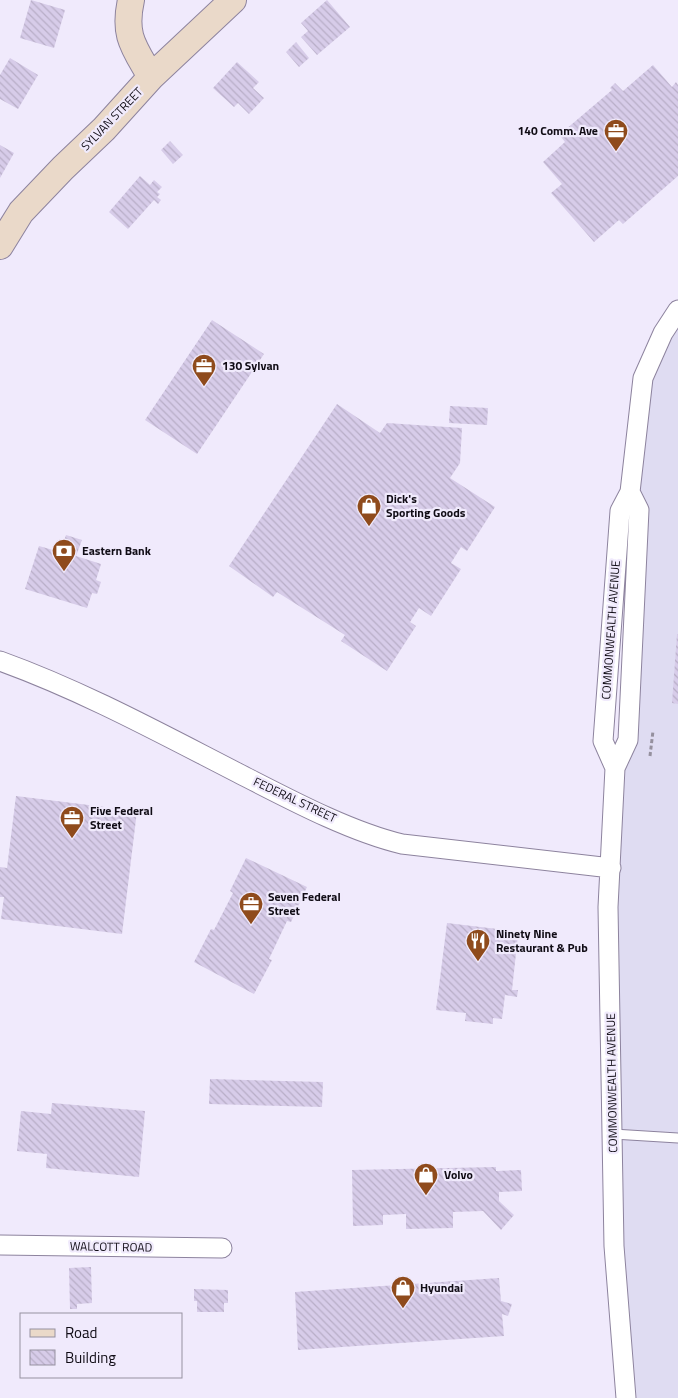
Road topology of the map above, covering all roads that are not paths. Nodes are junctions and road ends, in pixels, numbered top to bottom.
1 (131, 0) edge
2 (233, 0) edge
3 (152, 77) junction
4 (0, 246) edge
5 (678, 310) edge
6 (0, 661) edge
7 (611, 868) junction
8 (613, 1134) junction
9 (678, 1138) edge
10 (0, 1245) edge
11 (222, 1248) dead end
12 (626, 1398) edge

1 - 3 main road
2 - 3 main road, SYLVAN STREET
3 - 4 main road, SYLVAN STREET
5 - 7 street, COMMONWEALTH AVENUE
6 - 7 street, FEDERAL STREET
7 - 8 street, COMMONWEALTH AVENUE
8 - 9 lane
8 - 12 street, COMMONWEALTH AVENUE
10 - 11 street, WALCOTT ROAD

